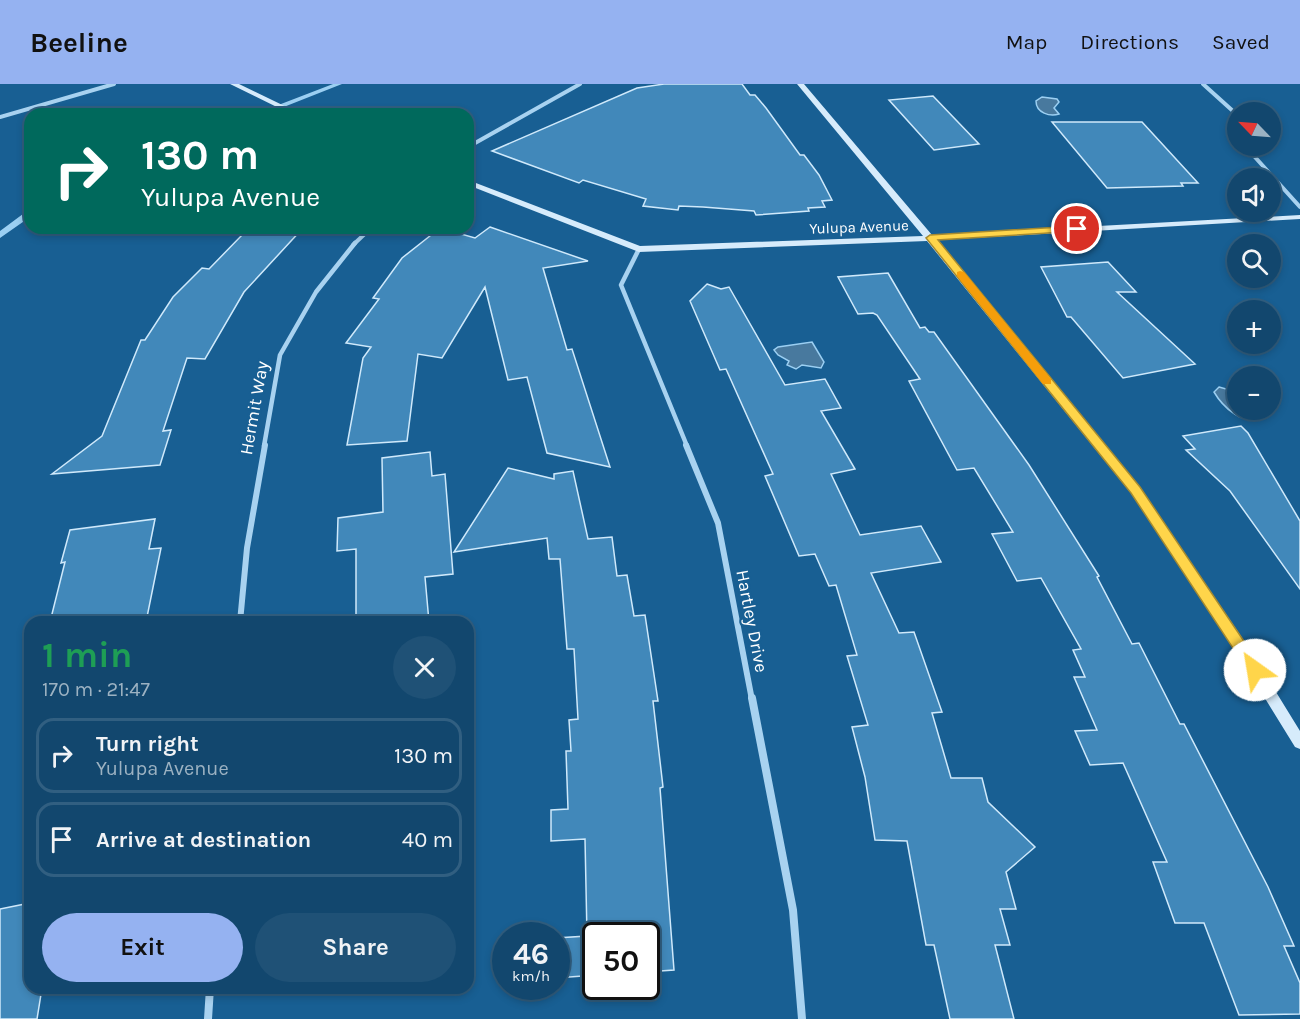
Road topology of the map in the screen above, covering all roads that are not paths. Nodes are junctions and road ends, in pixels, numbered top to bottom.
1 (114, 84) edge
2 (234, 84) edge
3 (580, 84) edge
4 (800, 84) edge
5 (1203, 84) edge
6 (1227, 106) edge
7 (31, 108) edge
8 (284, 108) edge
9 (24, 110) edge
10 (0, 117) edge
11 (474, 144) edge
12 (1252, 156) edge
13 (474, 184) edge
14 (1300, 207) edge
15 (1300, 217) edge
16 (365, 234) edge
17 (930, 238) junction
18 (639, 249) junction
19 (241, 616) edge
20 (1300, 743) edge
21 (210, 994) edge
22 (208, 1019) edge
23 (802, 1019) edge

1 - 7 street
2 - 8 street
3 - 11 street
4 - 17 street
5 - 6 street
9 - 10 street
12 - 14 street
13 - 18 street, Yulupa Avenue
15 - 17 street, Yulupa Avenue
16 - 19 street, Hermit Way
17 - 18 street, Yulupa Avenue
17 - 20 street
18 - 23 street, Hartley Drive
21 - 22 street

